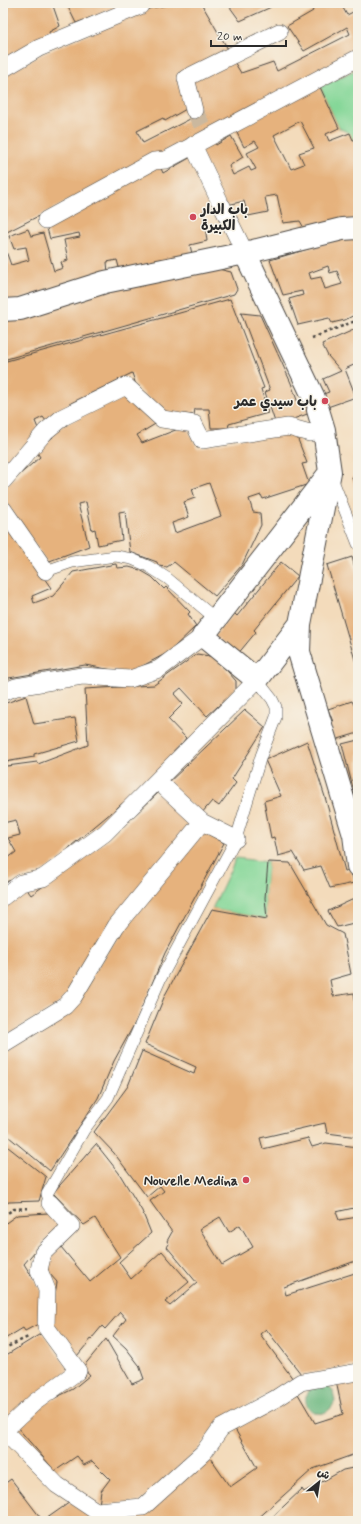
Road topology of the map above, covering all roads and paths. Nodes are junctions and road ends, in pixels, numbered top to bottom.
1 (140, 6) dead end
2 (279, 32) dead end
3 (358, 58) edge
4 (3, 69) edge
5 (194, 110) tunnel mouth
6 (193, 145) junction
7 (46, 220) dead end
8 (358, 228) edge
9 (245, 253) junction
10 (3, 310) edge
11 (358, 320) edge
12 (290, 347) junction
13 (319, 413) junction
14 (330, 472) junction
15 (3, 481) edge
16 (3, 509) edge
17 (358, 544) edge
18 (46, 571) joint
19 (216, 619) junction
20 (300, 624) junction
21 (203, 636) junction
22 (258, 680) junction
23 (3, 692) edge
24 (158, 781) junction
25 (202, 822) junction
26 (356, 835) edge
27 (236, 839) junction
28 (358, 866) edge
29 (3, 897) edge
30 (3, 1044) edge
31 (50, 1203) junction
32 (3, 1216) edge
33 (46, 1327) junction
34 (3, 1349) edge
35 (358, 1372) edge

1 - 4 street
2 - 5 street
3 - 6 street
6 - 7 street
6 - 9 street
8 - 9 street
9 - 10 street
9 - 12 street
11 - 12 path
12 - 13 street
13 - 14 street
13 - 15 street
14 - 17 lane
14 - 19 street
14 - 20 street
16 - 18 street
18 - 19 lane
19 - 21 street
20 - 22 street
20 - 26 street
21 - 22 street
21 - 23 street
22 - 24 street
22 - 27 lane
24 - 25 street
24 - 29 street
25 - 27 street
25 - 30 street
26 - 28 street
27 - 31 lane
31 - 32 path
31 - 33 street
33 - 34 path
33 - 35 street

